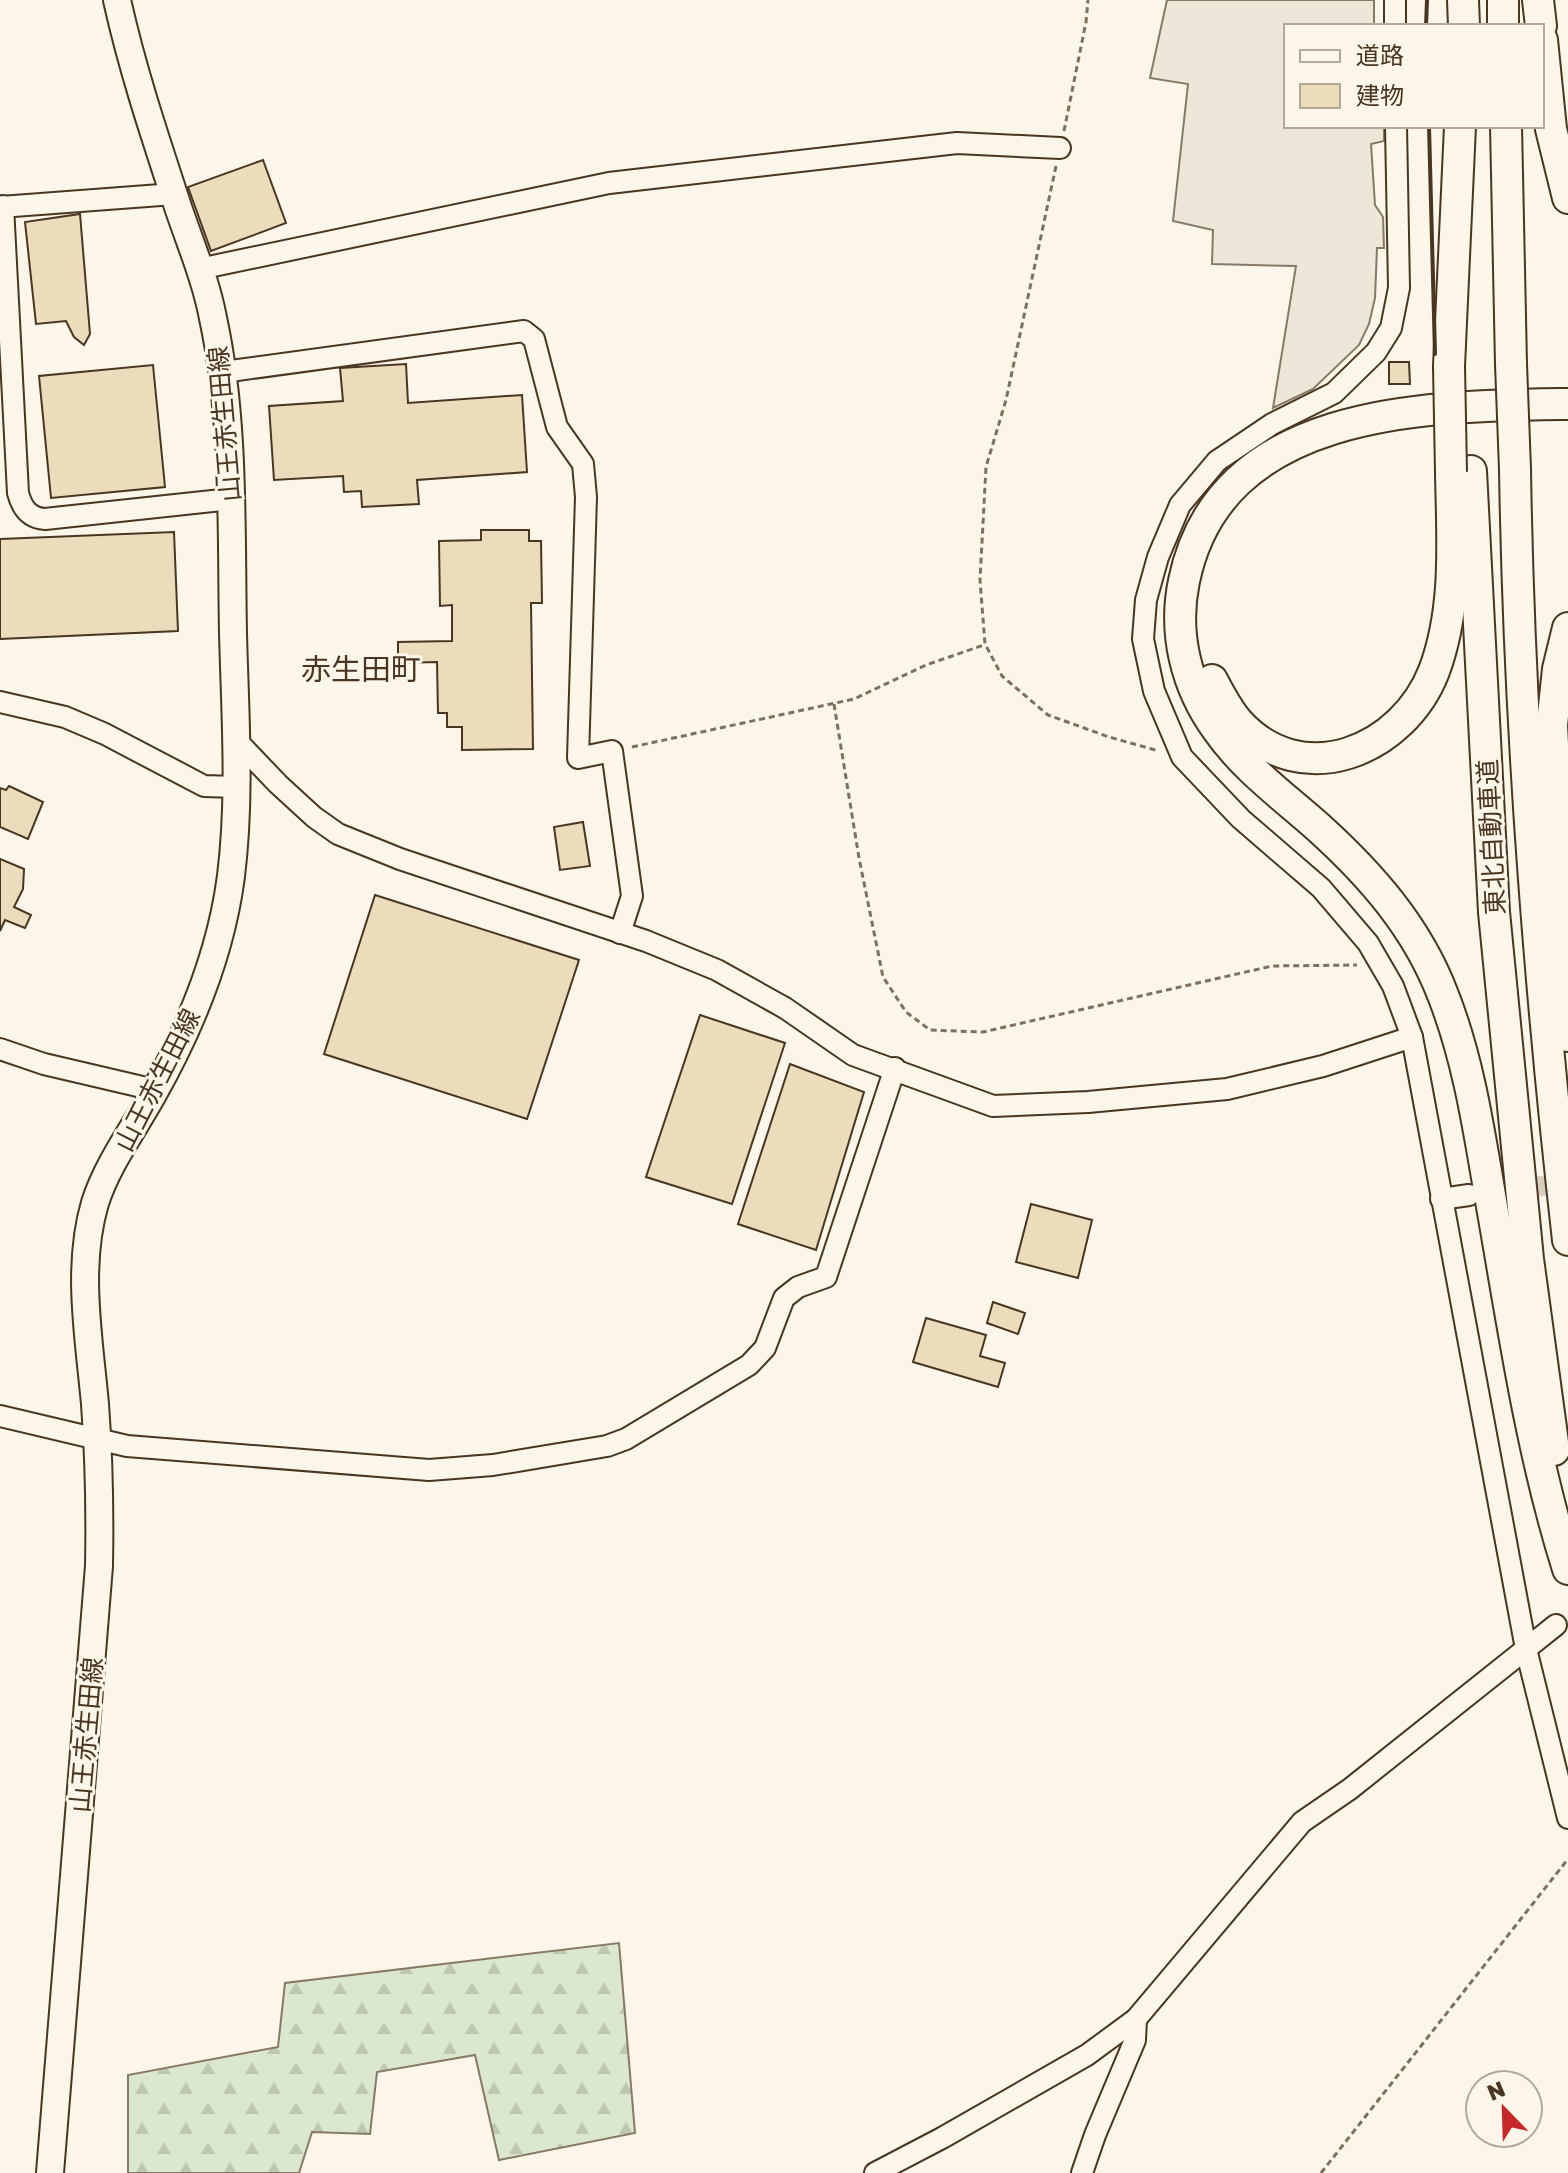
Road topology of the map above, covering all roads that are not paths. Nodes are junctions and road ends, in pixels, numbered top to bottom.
1 (117, 0) edge
2 (1395, 0) edge
3 (1463, 0) edge
4 (1503, 0) edge
5 (1538, 0) edge
6 (1395, 24) edge
7 (1464, 24) edge
8 (1503, 24) edge
9 (1541, 24) edge
10 (1544, 60) edge
11 (1396, 128) edge
12 (1462, 128) edge
13 (1506, 128) edge
14 (1060, 148) road end
15 (174, 194) junction
16 (1568, 198) edge
17 (2, 206) edge
18 (199, 269) junction
19 (223, 372) junction
20 (1568, 404) edge
21 (1568, 422) edge
22 (1461, 471) junction
23 (231, 499) junction
24 (1568, 628) edge
25 (0, 702) edge
26 (235, 739) junction
27 (236, 787) junction
28 (620, 933) junction
29 (1568, 1036) edge
30 (1412, 1037) junction
31 (0, 1049) edge
32 (895, 1068) junction
33 (155, 1090) junction
34 (1469, 1195) tunnel mouth
35 (1441, 1199) junction
36 (1568, 1240) edge
37 (0, 1416) edge
38 (98, 1439) junction
39 (1568, 1543) edge
40 (1568, 1569) edge
41 (1556, 1625) dead end
42 (1526, 1649) junction
43 (1568, 1818) edge
44 (1136, 2019) junction
45 (50, 2173) edge
46 (875, 2173) edge
47 (1082, 2173) edge

1 - 15 main road, 山王赤生田線
2 - 6 street
3 - 7 highway
4 - 8 highway
5 - 9 highway
10 - 16 highway
11 - 30 street
12 - 22 highway, 東北自動車道
13 - 36 highway, 東北自動車道, bridge
14 - 18 street
15 - 17 street
15 - 18 main road, 山王赤生田線
17 - 23 street
18 - 19 main road, 山王赤生田線
19 - 23 main road, 山王赤生田線
19 - 28 street
20 - 40 highway
21 - 22 highway
22 - 39 highway, 東北自動車道
23 - 26 main road, 山王赤生田線
24 - 29 highway
25 - 27 street
26 - 27 main road, 山王赤生田線
26 - 28 street
27 - 33 main road, 山王赤生田線
28 - 32 street
30 - 32 street
30 - 35 street
31 - 33 street
32 - 38 street
33 - 38 main road, 山王赤生田線
34 - 35 street
35 - 42 street
37 - 38 street
38 - 45 main road, 山王赤生田線
41 - 42 street
42 - 43 street
42 - 44 street
44 - 46 street
44 - 47 street

